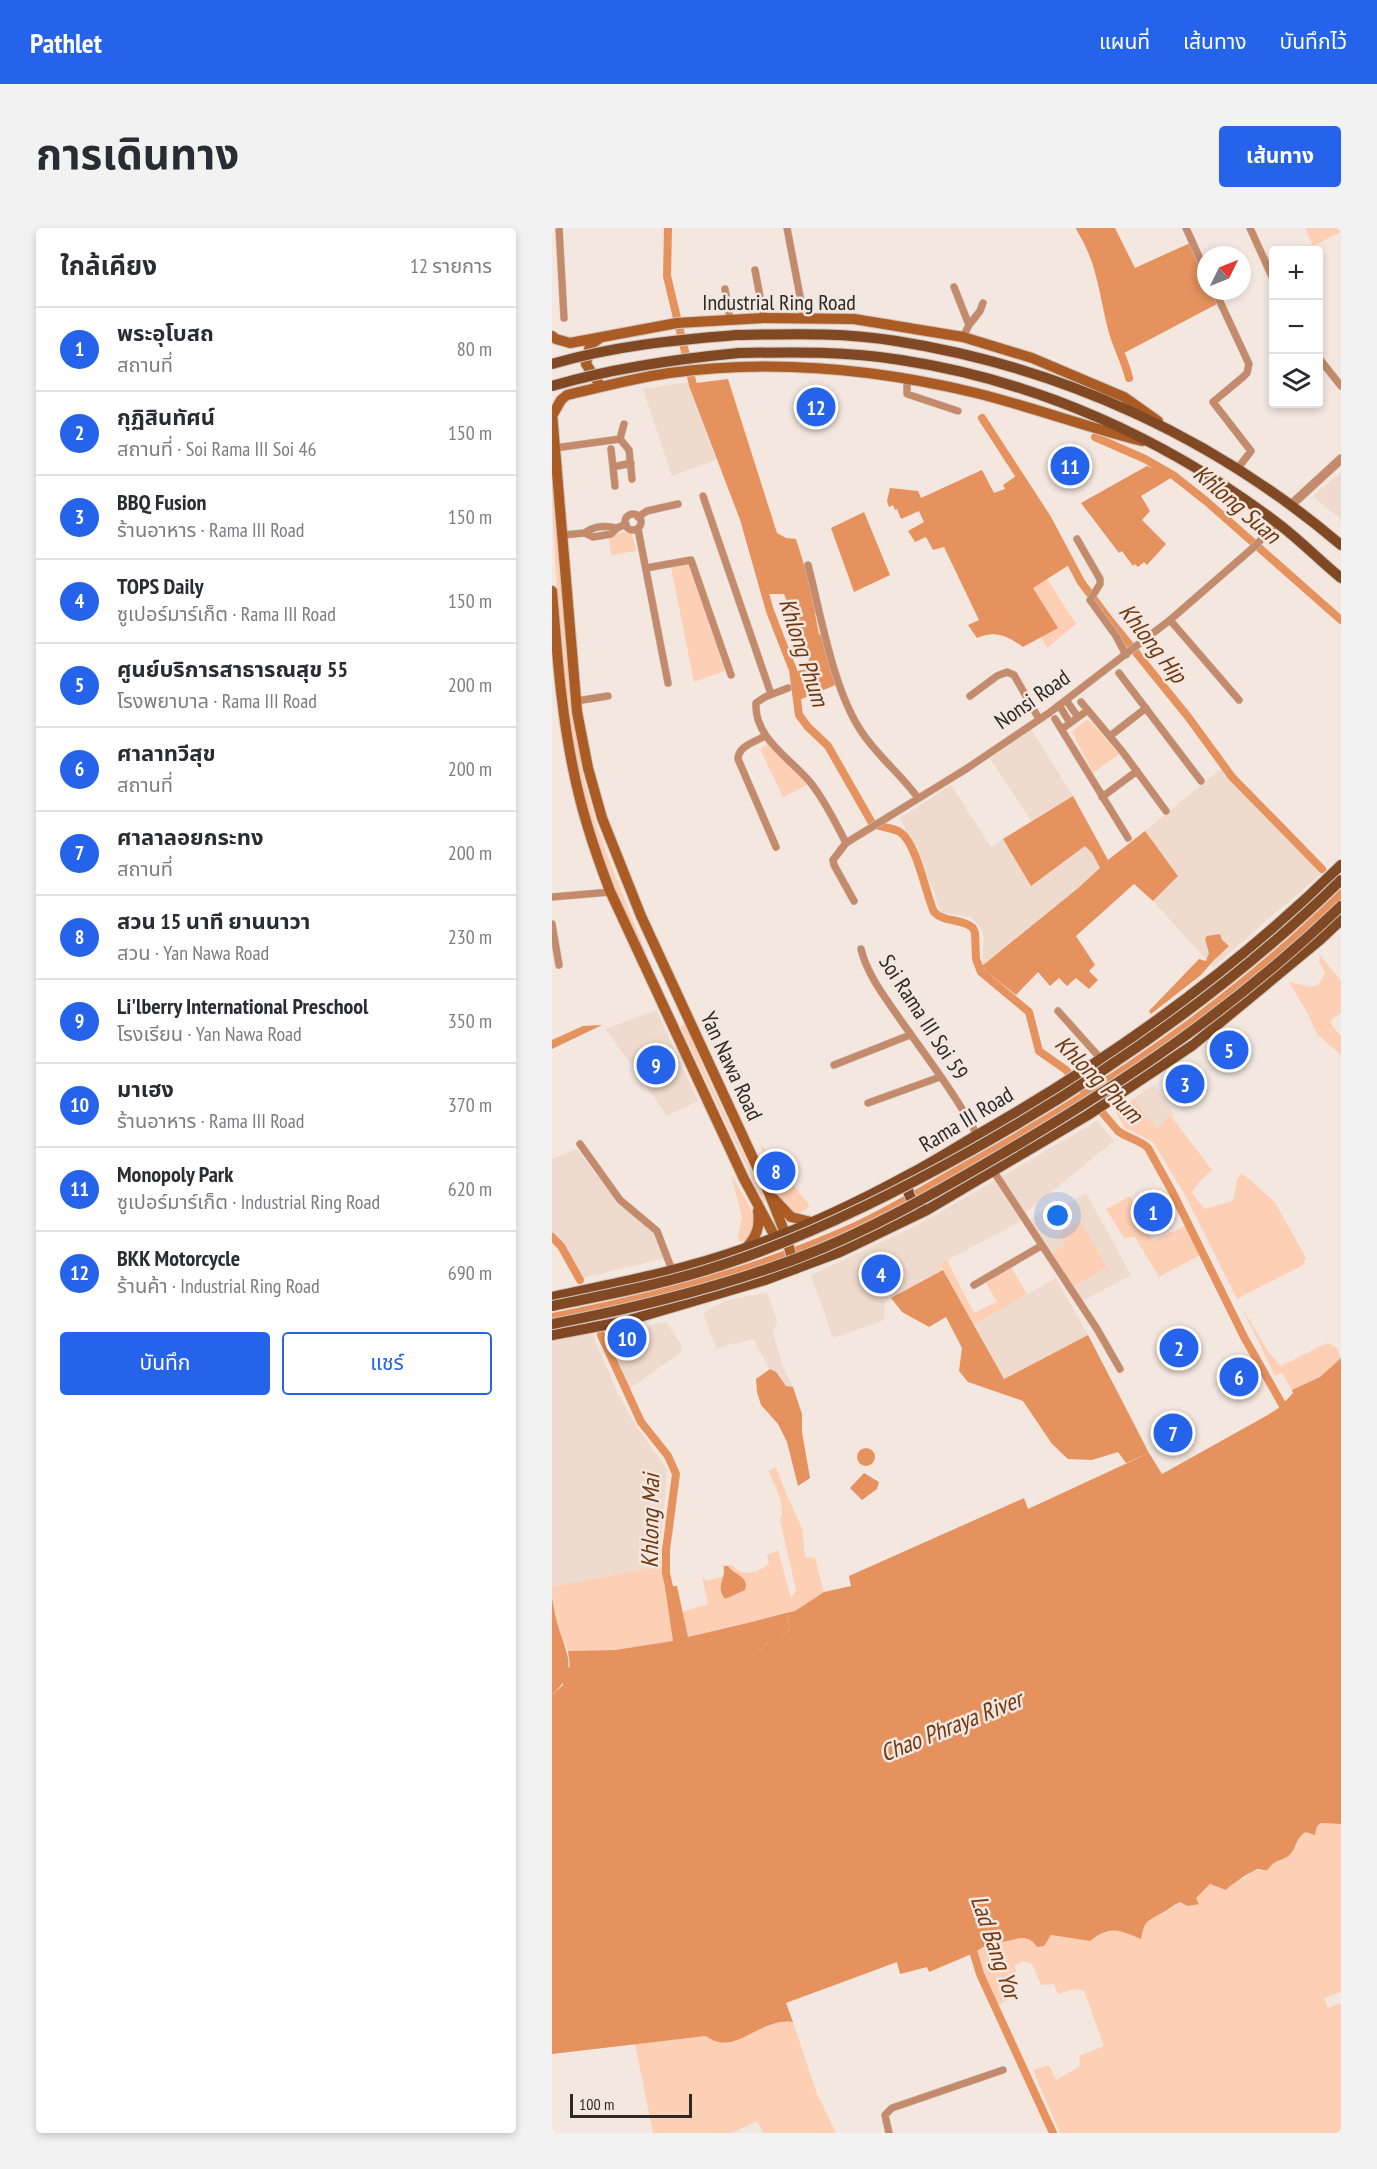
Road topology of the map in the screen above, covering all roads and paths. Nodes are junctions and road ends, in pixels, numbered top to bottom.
1 (787, 228) edge
2 (1186, 228) edge
3 (1250, 228) edge
4 (557, 232) edge
5 (556, 247) edge
6 (1197, 252) edge
7 (755, 270) dead end
8 (1269, 270) edge
9 (954, 287) dead end
10 (725, 289) dead end
11 (1219, 300) edge
12 (983, 303) dead end
13 (804, 317) junction
14 (564, 318) dead end
15 (764, 318) junction
16 (730, 320) junction
17 (969, 325) junction
18 (552, 336) edge
19 (603, 336) junction
20 (963, 337) junction
21 (1323, 363) edge
22 (552, 364) edge
23 (907, 378) junction
24 (552, 386) edge
25 (603, 386) junction
26 (1341, 386) edge
27 (958, 411) dead end
28 (552, 415) edge
29 (624, 424) dead end
30 (1169, 428) junction
31 (620, 439) junction
32 (1154, 444) junction
33 (555, 448) junction
34 (611, 450) dead end
35 (1341, 459) edge
36 (631, 463) junction
37 (613, 467) junction
38 (1238, 468) junction
39 (632, 479) dead end
40 (615, 486) dead end
41 (703, 496) dead end
42 (678, 504) dead end
43 (1291, 505) junction
44 (638, 517) junction
45 (1277, 523) junction
46 (626, 524) junction
47 (638, 529) junction
48 (563, 535) junction
49 (1077, 539) dead end
50 (1341, 545) edge
51 (808, 565) dead end
52 (646, 568) junction
53 (1341, 578) edge
54 (552, 591) edge
55 (1170, 620) junction
56 (1128, 653) junction
57 (1119, 673) dead end
58 (731, 675) dead end
59 (668, 683) dead end
60 (788, 688) dead end
61 (771, 694) junction
62 (608, 696) dead end
63 (970, 696) dead end
64 (1066, 700) junction
65 (1239, 700) dead end
66 (576, 701) junction
67 (1081, 702) dead end
68 (1059, 705) junction
69 (1146, 708) junction
70 (1088, 710) junction
71 (1078, 717) junction
72 (1039, 719) junction
73 (1055, 719) dead end
74 (1070, 723) junction
75 (1062, 729) junction
76 (765, 736) junction
77 (1110, 736) junction
78 (1137, 771) junction
79 (1201, 781) dead end
80 (1102, 797) junction
81 (918, 798) junction
82 (1166, 811) dead end
83 (1128, 838) dead end
84 (846, 843) junction
85 (776, 847) dead end
86 (1341, 866) edge
87 (1341, 879) edge
88 (611, 892) junction
89 (552, 897) edge
90 (854, 901) dead end
91 (1341, 906) edge
92 (1341, 920) edge
93 (552, 924) edge
94 (861, 949) dead end
95 (660, 958) junction
96 (559, 965) dead end
97 (1058, 1011) dead end
98 (669, 1017) junction
99 (910, 1035) junction
100 (1101, 1059) junction
101 (834, 1065) dead end
102 (940, 1077) junction
103 (868, 1103) dead end
104 (977, 1135) junction
105 (580, 1144) dead end
106 (994, 1172) junction
107 (911, 1174) junction
108 (769, 1193) junction
109 (758, 1205) junction
110 (927, 1210) junction
111 (811, 1222) junction
112 (782, 1240) junction
113 (1041, 1246) junction
114 (746, 1249) junction
115 (707, 1261) junction
116 (792, 1262) junction
117 (672, 1270) junction
118 (974, 1286) dead end
119 (718, 1295) junction
120 (552, 1297) edge
121 (552, 1306) edge
122 (552, 1324) edge
123 (552, 1335) edge
124 (1120, 1369) dead end
125 (1003, 2070) dead end
126 (889, 2133) edge

1 - 13 street
2 - 6 street
3 - 8 street
4 - 5 street
5 - 14 street
7 - 15 street
9 - 17 street
10 - 16 street
11 - 38 street
12 - 17 street
13 - 15 main road, Industrial Ring Road
13 - 20 main road, Industrial Ring Road
15 - 16 main road, Industrial Ring Road
16 - 19 main road, Industrial Ring Road
17 - 20 street
18 - 19 main road, Industrial Ring Road
19 - 25 main road
20 - 30 main road, Industrial Ring Road
21 - 26 street
22 - 30 main road, Industrial Ring Road, bridge
23 - 25 main road
23 - 27 street
23 - 32 main road
24 - 32 main road, bridge
25 - 28 main road
28 - 33 main road, Yan Nawa Road
29 - 31 street
30 - 38 main road, Industrial Ring Road
31 - 33 street
31 - 36 street
32 - 45 main road
33 - 48 main road, Yan Nawa Road
34 - 37 street
35 - 43 street
36 - 37 street
36 - 39 street
37 - 40 street
38 - 43 main road, Industrial Ring Road
41 - 61 street
42 - 44 street
43 - 50 main road, Industrial Ring Road
44 - 46 street
44 - 47 street
45 - 53 main road
45 - 55 street, Nonsi Road
46 - 47 street
46 - 48 street
47 - 52 street
48 - 66 main road, Yan Nawa Road
49 - 56 street
51 - 81 street
52 - 58 street
52 - 59 street
54 - 88 main road, Yan Nawa Road
55 - 56 street, Nonsi Road
55 - 65 street
56 - 64 street, Nonsi Road
57 - 69 street
60 - 61 street
61 - 76 street
62 - 66 street
63 - 72 street
64 - 68 street, Nonsi Road
64 - 71 street
66 - 95 main road, Yan Nawa Road
67 - 70 street
68 - 72 street, Nonsi Road
68 - 74 street
69 - 77 street
69 - 79 street
70 - 71 street
70 - 77 street
71 - 74 street
72 - 81 street, Nonsi Road
73 - 75 street
74 - 75 street
75 - 80 street
76 - 84 street
76 - 85 street
77 - 78 street
78 - 80 street
78 - 82 street
80 - 83 street
81 - 84 street, Nonsi Road
84 - 90 street
86 - 100 main road, Rama III Road
87 - 121 main road, Rama III Road, bridge
88 - 89 street
88 - 98 main road, Yan Nawa Road
91 - 122 main road, bridge
92 - 106 main road
93 - 96 street
94 - 99 street, Soi Rama III Soi 59
95 - 98 main road
95 - 108 main road, Yan Nawa Road
97 - 100 street
98 - 109 main road, Yan Nawa Road
99 - 101 street
99 - 102 street, Soi Rama III Soi 59
100 - 104 main road, Rama III Road
102 - 103 street
102 - 104 street, Soi Rama III Soi 59
104 - 107 main road, Rama III Road
105 - 117 street
106 - 110 main road
106 - 113 street
107 - 110 main road
107 - 111 main road, Rama III Road
108 - 111 main road
108 - 112 main road, Yan Nawa Road
109 - 112 main road, Yan Nawa Road
109 - 114 main road
110 - 116 main road
111 - 112 main road, Rama III Road
112 - 114 main road, Rama III Road
112 - 116 main road, Yan Nawa Road
113 - 118 street
113 - 124 street
114 - 115 main road, Rama III Road
115 - 117 main road, Rama III Road
115 - 119 main road
116 - 119 main road
117 - 120 main road, Rama III Road
119 - 123 main road
125 - 126 street

